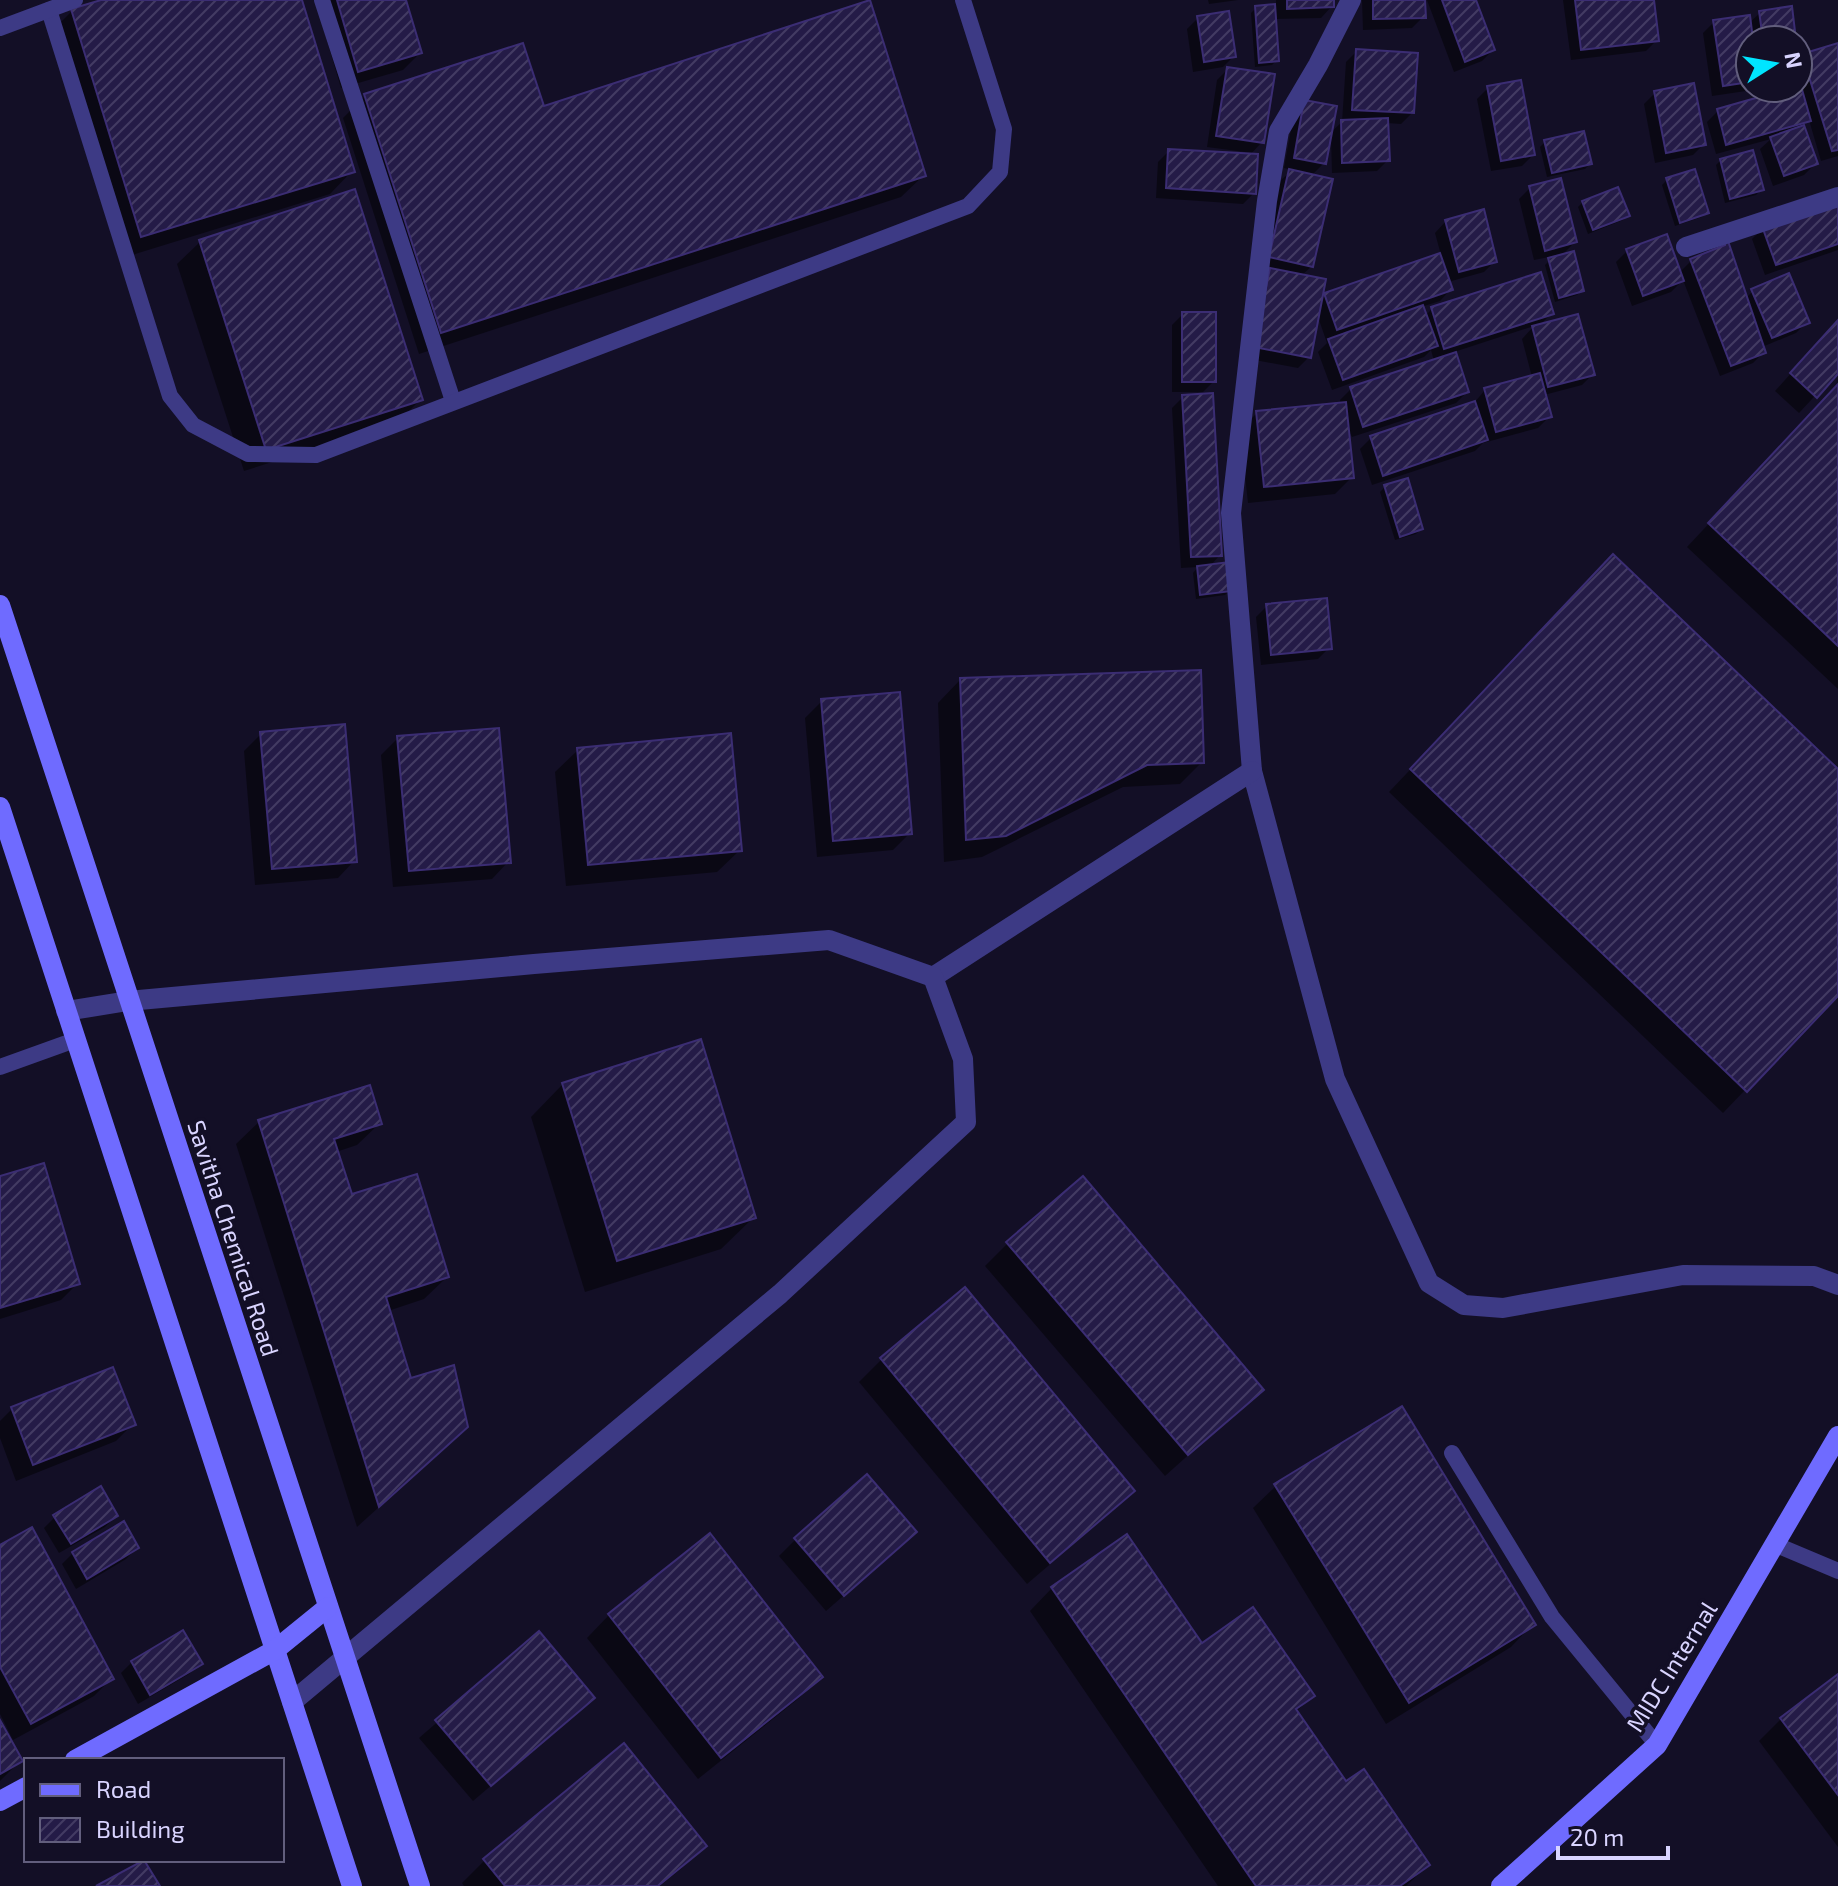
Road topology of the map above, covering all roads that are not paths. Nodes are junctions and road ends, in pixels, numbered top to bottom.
1 (75, 0) edge
2 (322, 0) edge
3 (963, 0) edge
4 (1351, 0) edge
5 (49, 10) junction
6 (0, 28) edge
7 (1838, 197) edge
8 (1686, 247) dead end
9 (453, 401) junction
10 (0, 605) edge
11 (1252, 771) junction
12 (0, 807) edge
13 (933, 977) junction
14 (128, 1001) junction
15 (66, 1011) junction
16 (75, 1040) junction
17 (0, 1067) edge
18 (1838, 1285) edge
19 (1838, 1436) edge
20 (1452, 1453) dead end
21 (1774, 1544) junction
22 (1838, 1571) edge
23 (328, 1607) junction
24 (275, 1650) junction
25 (345, 1658) junction
26 (292, 1702) junction
27 (1657, 1745) junction
28 (79, 1758) edge
29 (24, 1788) edge
30 (0, 1801) edge
31 (352, 1886) edge
32 (420, 1886) edge
33 (1501, 1886) edge

1 - 5 lane
2 - 9 lane
3 - 9 lane
4 - 11 street
5 - 6 lane
5 - 9 lane
7 - 8 street
10 - 14 main road, Savitha Chemical Road
11 - 13 street
11 - 18 street
12 - 15 main road
13 - 14 street
13 - 25 street
14 - 15 street
14 - 23 main road, Savitha Chemical Road
15 - 16 main road
16 - 17 lane
16 - 24 main road
19 - 21 main road, MIDC Internal
20 - 27 lane
21 - 22 lane
21 - 27 main road, MIDC Internal
23 - 24 main road
23 - 25 main road, Savitha Chemical Road
24 - 26 main road
24 - 28 main road
25 - 26 street
25 - 32 main road, Savitha Chemical Road
26 - 31 main road
27 - 33 main road, MIDC Internal
29 - 30 main road

